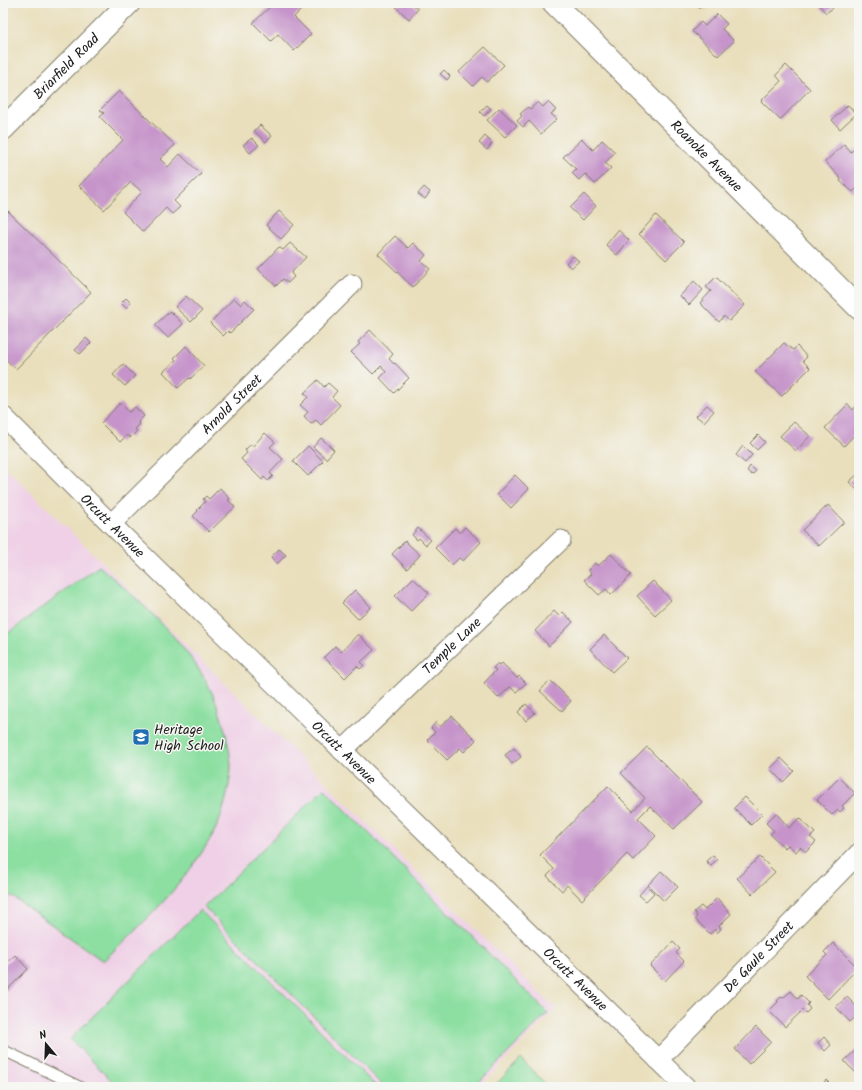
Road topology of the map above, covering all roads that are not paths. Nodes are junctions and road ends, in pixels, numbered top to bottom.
1 (130, 3) edge
2 (554, 3) edge
3 (3, 129) edge
4 (352, 284) dead end
5 (859, 308) edge
6 (3, 416) edge
7 (111, 524) junction
8 (561, 540) dead end
9 (342, 751) junction
10 (859, 853) edge
11 (3, 1050) edge
12 (658, 1060) junction
13 (80, 1087) edge
14 (686, 1087) edge

1 - 3 street, Briarfield Road
2 - 5 street, Roanoke Avenue
4 - 7 street, Arnold Street
6 - 7 street, Orcutt Avenue
7 - 9 street, Orcutt Avenue
8 - 9 street, Temple Lane
9 - 12 street, Orcutt Avenue
10 - 12 street, De Gaule Street
11 - 13 lane
12 - 14 street, Orcutt Avenue

